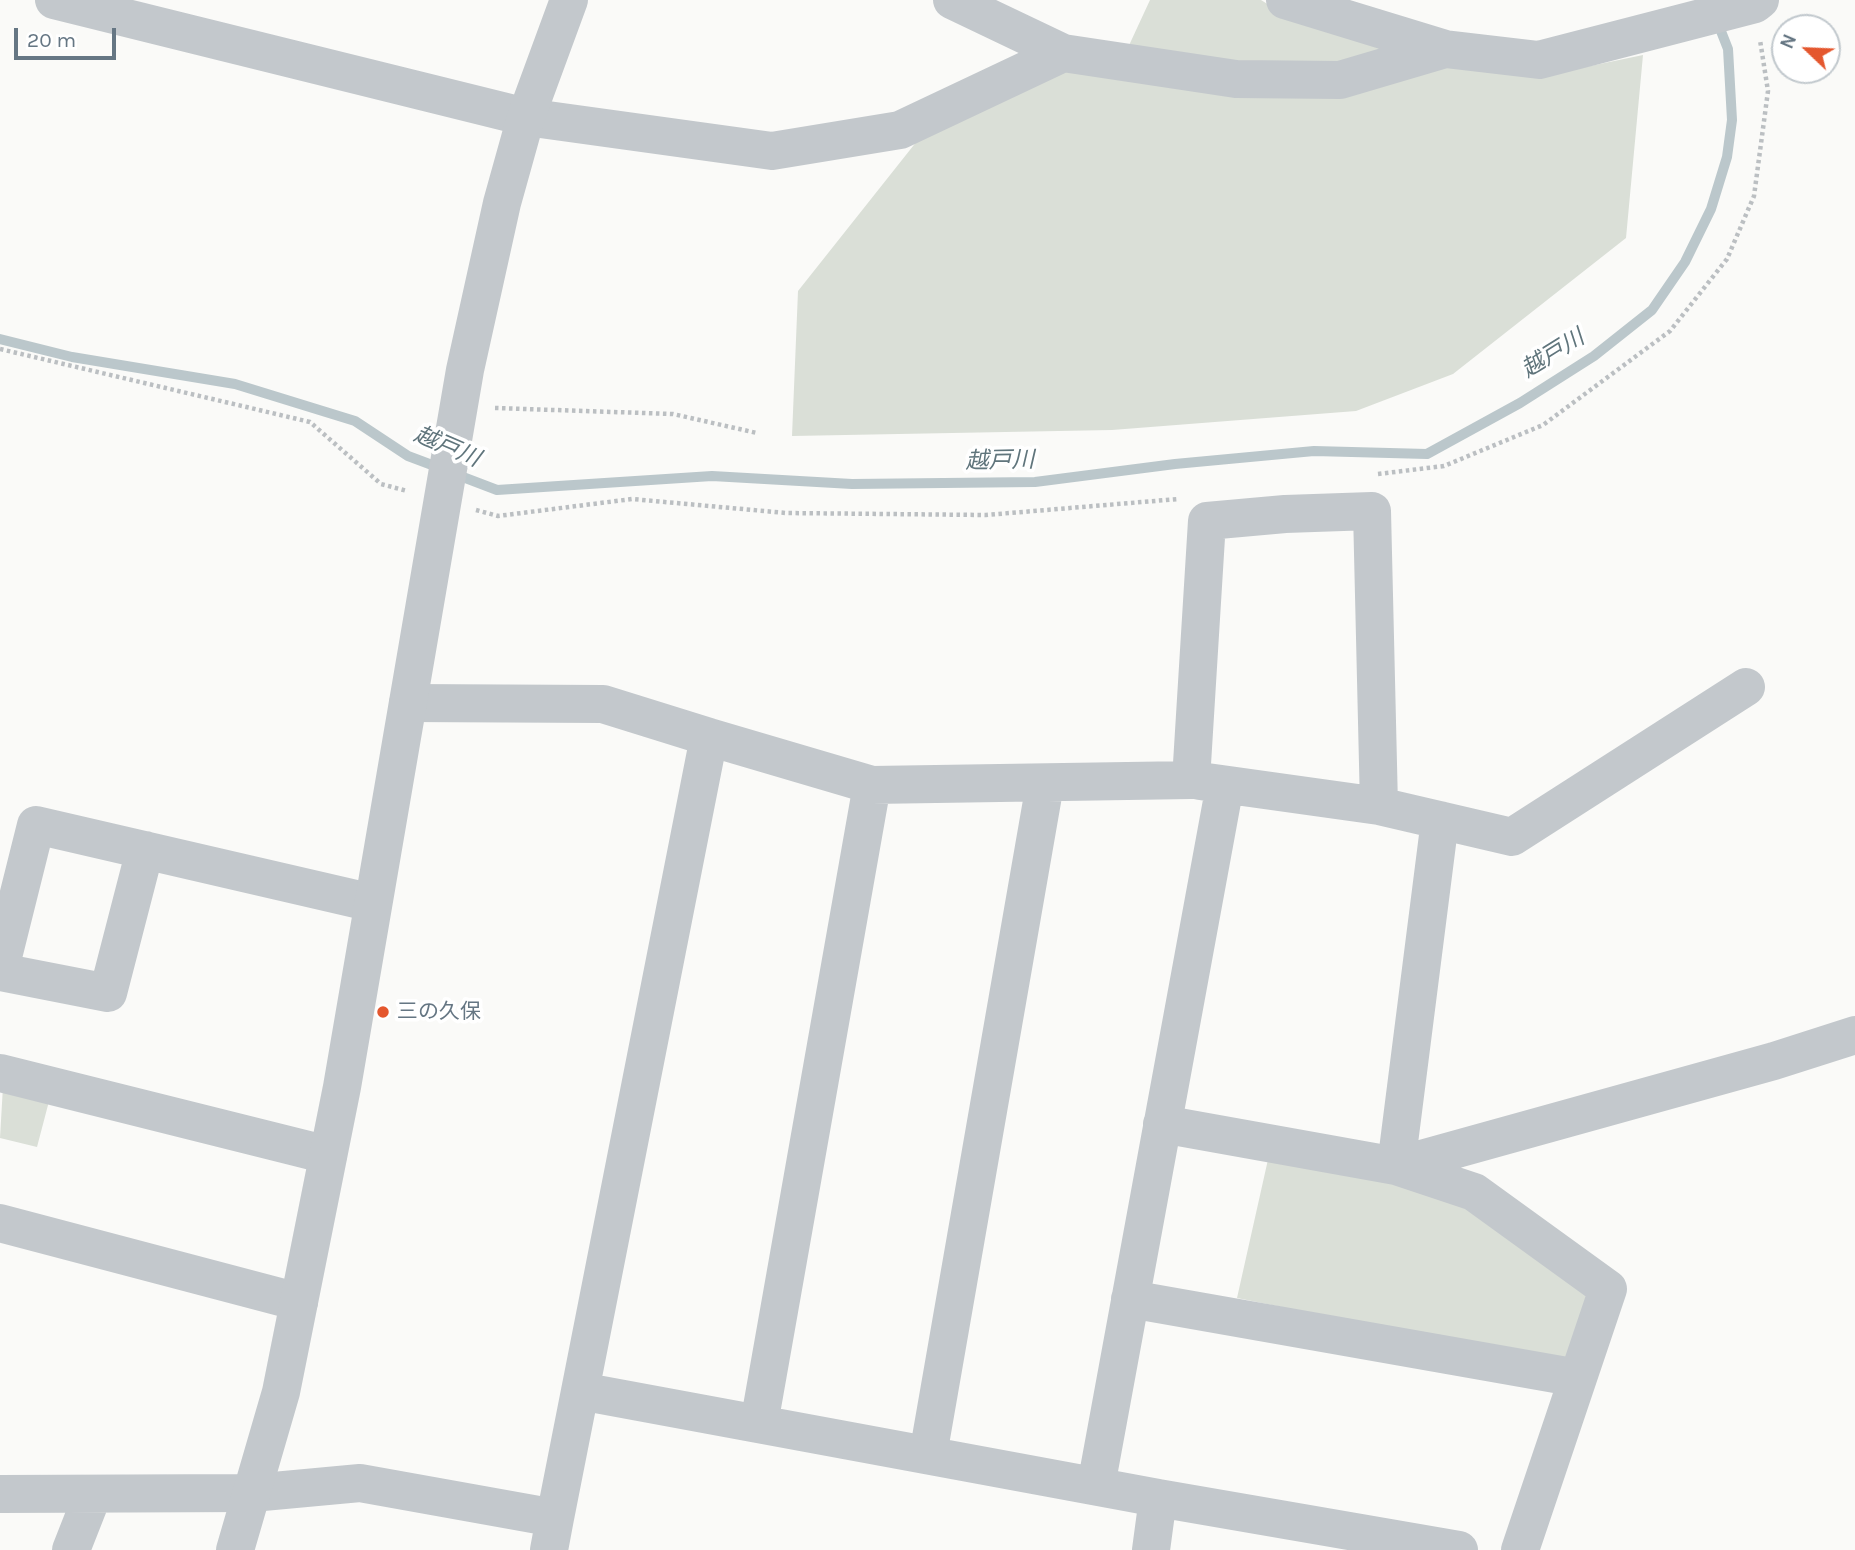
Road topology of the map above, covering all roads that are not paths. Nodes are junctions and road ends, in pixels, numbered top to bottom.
1 (54, 0) edge
2 (569, 0) edge
3 (952, 0) edge
4 (1285, 0) edge
5 (1757, 2) edge
6 (1445, 49) junction
7 (1063, 53) junction
8 (526, 117) junction
9 (1745, 687) dead end
10 (408, 703) junction
11 (709, 737) junction
12 (1208, 782) junction
13 (1045, 783) junction
14 (872, 785) junction
15 (1378, 806) junction
16 (1440, 820) junction
17 (145, 850) junction
18 (373, 903) junction
19 (0, 970) edge
20 (1855, 1035) edge
21 (0, 1073) edge
22 (1162, 1124) junction
23 (328, 1155) junction
24 (1396, 1166) junction
25 (0, 1223) edge
26 (1130, 1299) junction
27 (299, 1303) junction
28 (1577, 1378) junction
29 (580, 1391) junction
30 (758, 1424) junction
31 (928, 1455) junction
32 (1096, 1486) junction
33 (252, 1493) junction
34 (0, 1494) edge
35 (93, 1494) junction
36 (1158, 1498) junction
37 (552, 1534) edge
38 (71, 1550) edge
39 (235, 1550) edge
40 (1151, 1550) edge
41 (1459, 1550) edge
42 (1520, 1550) edge

1 - 8 street
2 - 8 street
3 - 7 street
4 - 6 street
5 - 6 street
6 - 7 street
7 - 8 street
8 - 10 street
9 - 16 street
10 - 11 street
10 - 18 street
11 - 14 street
11 - 29 street
12 - 13 street
12 - 15 street
12 - 15 street
12 - 22 street
13 - 14 street
13 - 31 street
14 - 30 street
15 - 16 street
16 - 24 street
17 - 18 street
17 - 19 street
17 - 19 street
18 - 23 street
20 - 24 street
21 - 23 street
22 - 24 street
22 - 26 street
23 - 27 street
24 - 28 street
25 - 27 street
26 - 28 street
26 - 32 street
27 - 33 street
28 - 42 street
29 - 30 street
29 - 37 street
30 - 31 street
31 - 32 street
32 - 36 street
33 - 35 street
33 - 37 street
33 - 39 street
34 - 35 street
35 - 38 street
36 - 40 street
36 - 41 street

